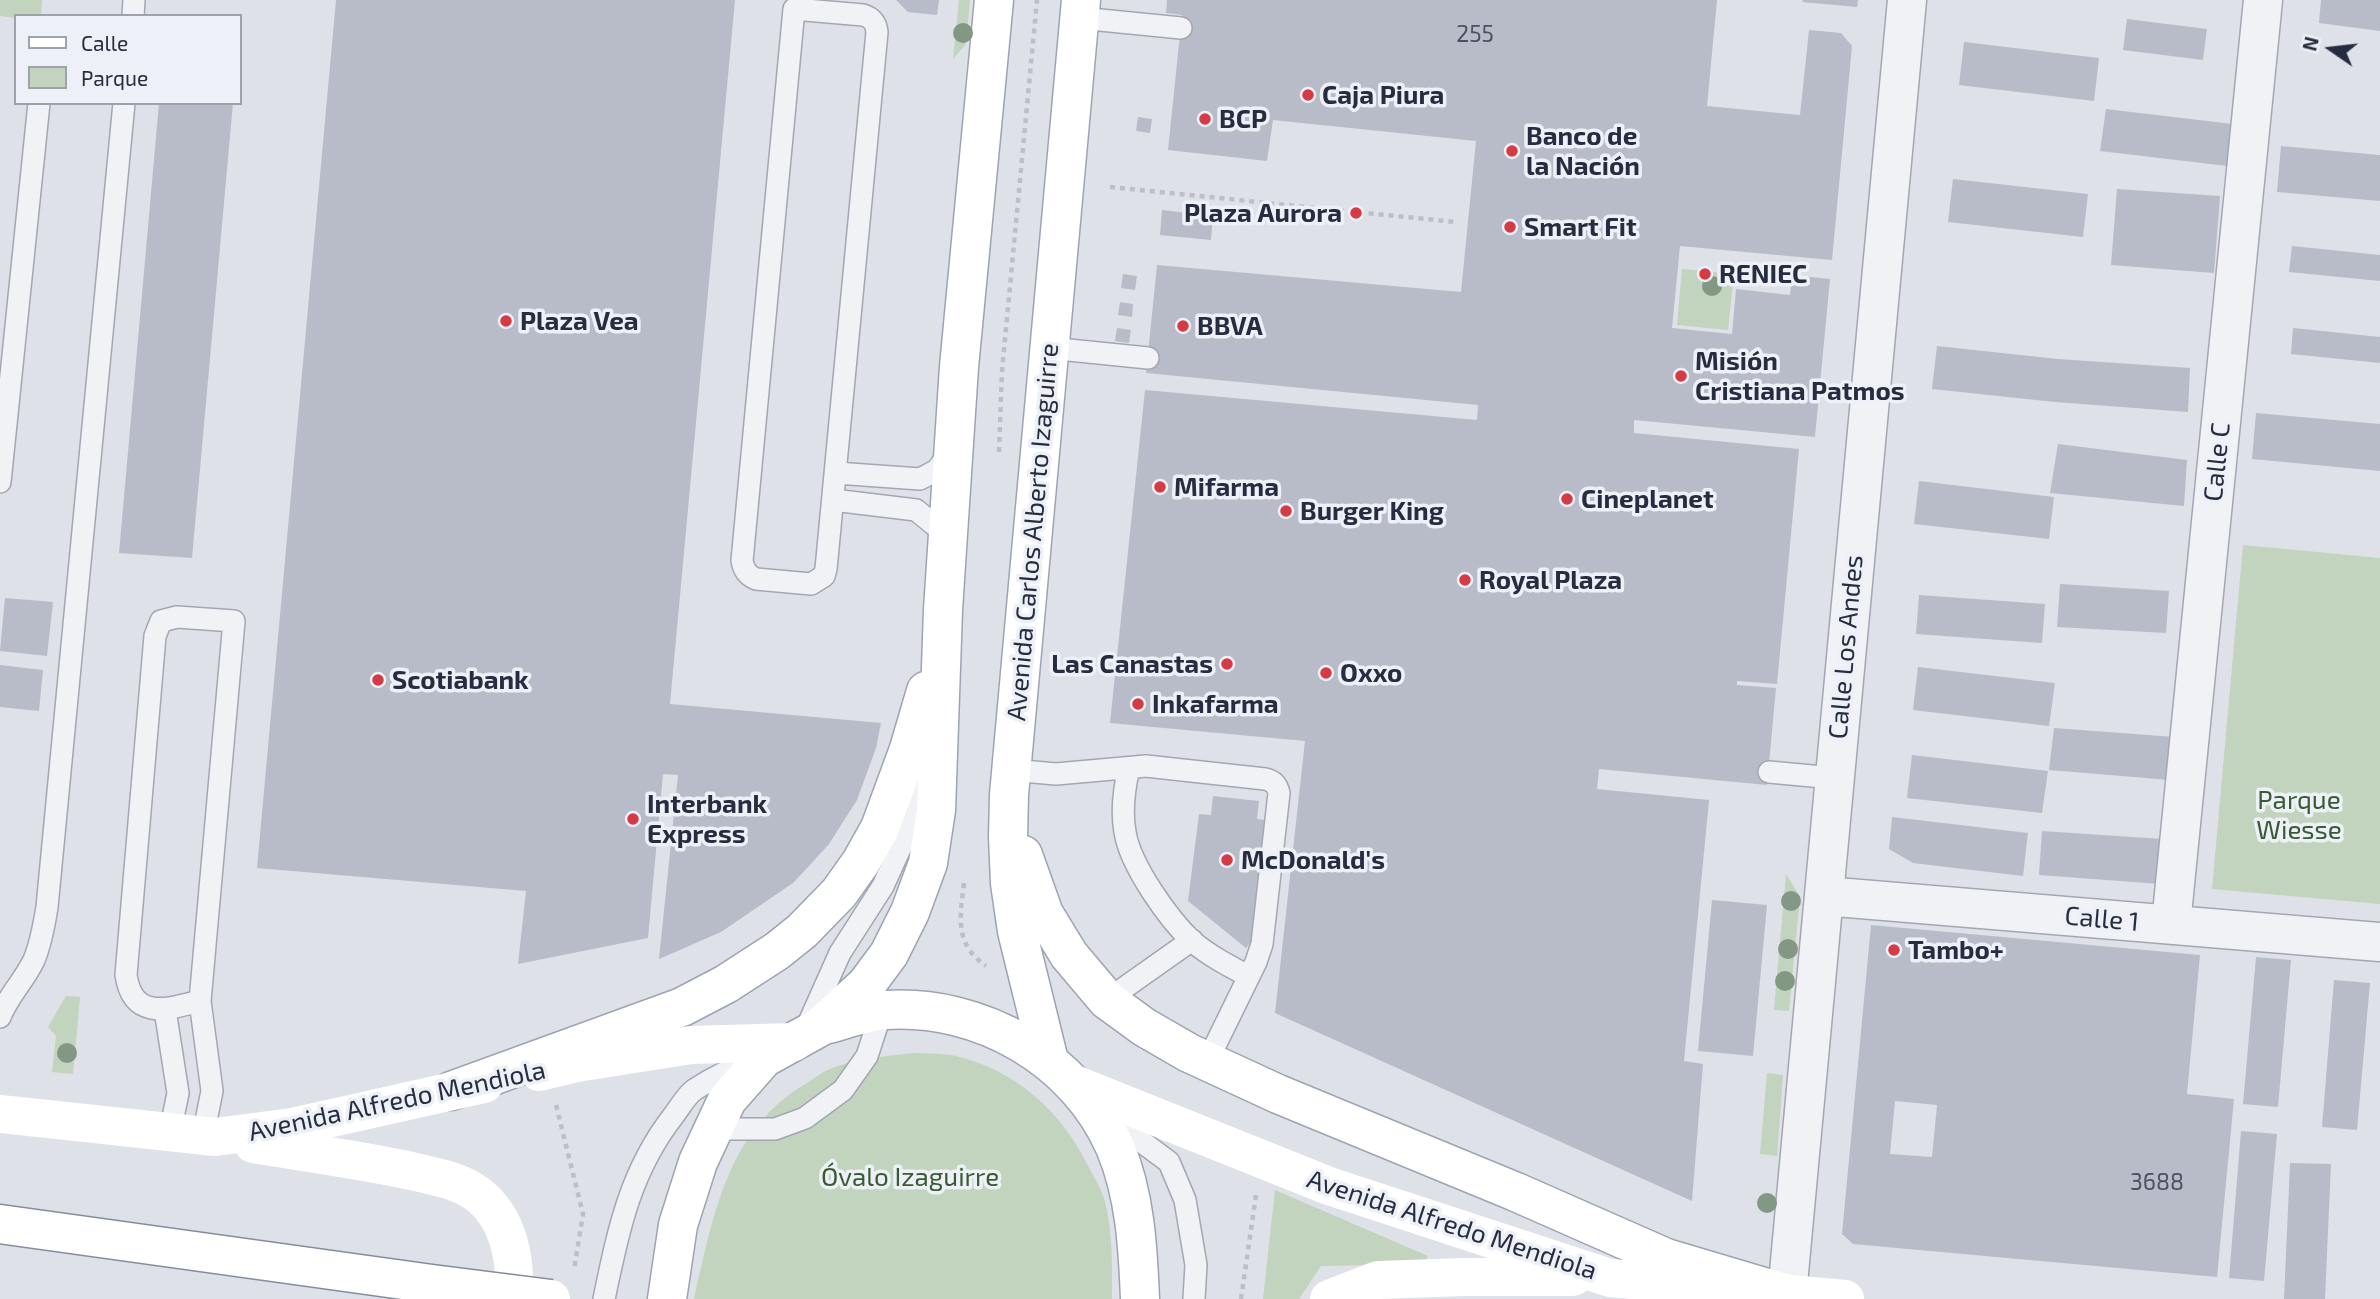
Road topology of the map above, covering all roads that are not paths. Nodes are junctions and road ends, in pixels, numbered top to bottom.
1 (994, 0) edge
2 (1907, 0) edge
3 (2263, 0) edge
4 (1080, 9) edge
5 (1181, 29) dead end
6 (38, 105) edge
7 (124, 105) edge
8 (1049, 348) junction
9 (1148, 358) dead end
10 (953, 447) junction
11 (836, 474) junction
12 (0, 482) edge
13 (833, 500) junction
14 (947, 547) junction
15 (943, 610) junction
16 (1129, 768) junction
17 (1769, 772) dead end
18 (1834, 778) junction
19 (1010, 783) junction
20 (1824, 896) junction
21 (2171, 924) junction
22 (1192, 940) junction
23 (2380, 942) edge
24 (1248, 976) junction
25 (1107, 1000) junction
26 (201, 1001) junction
27 (2, 1007) edge
28 (165, 1010) junction
29 (882, 1010) junction
30 (795, 1041) junction
31 (1207, 1062) junction
32 (1070, 1082) junction
33 (451, 1091) junction
34 (0, 1114) edge
35 (714, 1129) junction
36 (196, 1135) junction
37 (0, 1224) edge
38 (1610, 1278) junction
39 (562, 1287) edge
40 (1796, 1297) edge
41 (513, 1299) edge
42 (604, 1299) edge
43 (667, 1299) edge
44 (1140, 1299) edge
45 (1194, 1299) edge
46 (1329, 1299) edge
47 (1845, 1299) edge

1 - 10 main road
2 - 18 street, Calle Los Andes
3 - 21 street, Calle C
4 - 5 lane
4 - 8 main road, Avenida Carlos Alberto Izaguirre
6 - 12 lane
7 - 27 lane
8 - 9 lane
8 - 19 main road, Avenida Carlos Alberto Izaguirre
10 - 11 lane
10 - 14 main road
11 - 13 lane
11 - 13 lane
13 - 14 lane
14 - 15 main road
15 - 30 main road
15 - 33 main road
16 - 19 lane
16 - 22 lane
16 - 24 lane
17 - 18 lane
18 - 20 street, Calle Los Andes
19 - 25 main road
19 - 32 main road, Avenida Carlos Alberto Izaguirre
20 - 21 street, Calle 1
20 - 40 street, Calle Los Andes
21 - 23 street, Calle 1
22 - 24 lane
22 - 25 lane
24 - 31 lane
25 - 31 main road
26 - 28 lane
26 - 28 lane
26 - 36 lane
28 - 36 lane
29 - 30 main road, Avenida Carlos Alberto Izaguirre
29 - 32 main road, Avenida Carlos Alberto Izaguirre
29 - 35 lane
30 - 33 main road, Avenida Alfredo Mendiola
30 - 35 main road
30 - 42 lane
31 - 40 main road
32 - 38 main road, Avenida Alfredo Mendiola
32 - 44 main road, Avenida Carlos Alberto Izaguirre
32 - 45 lane
33 - 36 main road, Avenida Alfredo Mendiola
34 - 36 main road, Avenida Alfredo Mendiola
35 - 43 main road
36 - 41 main road
37 - 39 main road, bridge
38 - 40 main road, Avenida Alfredo Mendiola
38 - 46 main road
40 - 47 main road, Avenida Alfredo Mendiola

